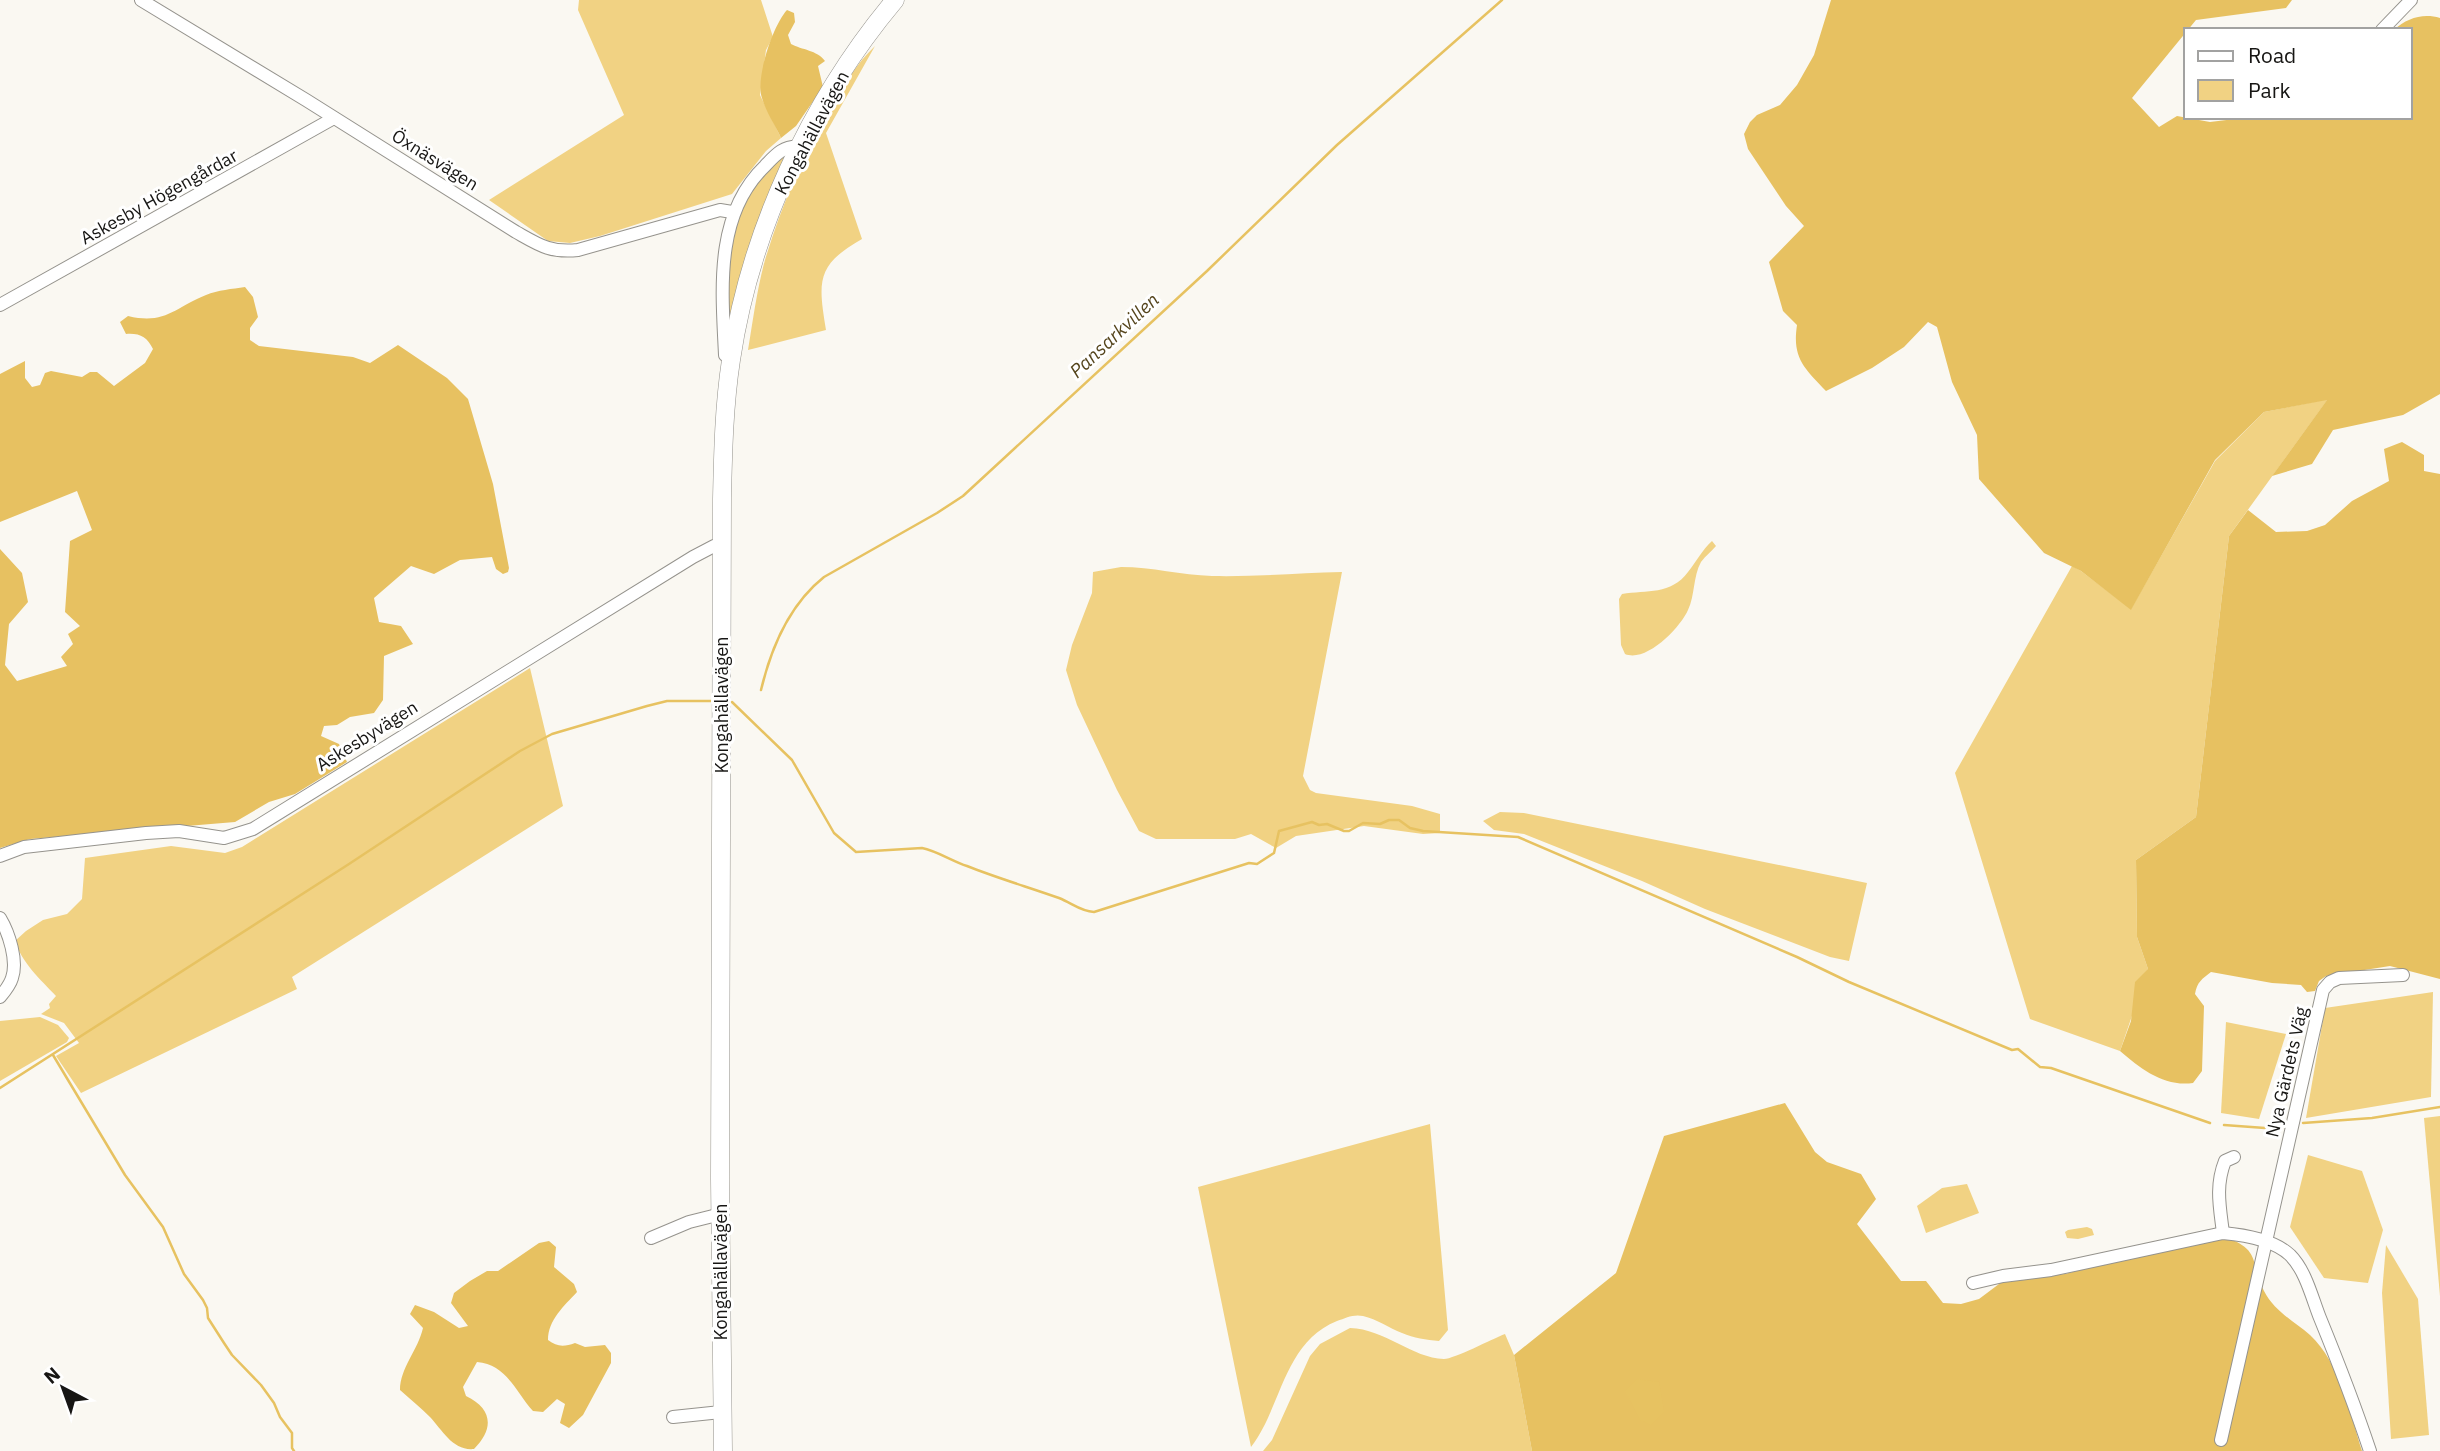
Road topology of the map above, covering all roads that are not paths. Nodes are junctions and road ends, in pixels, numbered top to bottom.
1 (141, 0) edge
2 (2411, 0) edge
3 (888, 3) edge
4 (2384, 28) edge
5 (334, 118) junction
6 (800, 147) junction
7 (732, 212) junction
8 (0, 305) edge
9 (731, 359) junction
10 (723, 545) junction
11 (0, 856) edge
12 (0, 918) edge
13 (2403, 975) dead end
14 (0, 997) edge
15 (2234, 1157) dead end
16 (722, 1213) junction
17 (2223, 1233) junction
18 (651, 1238) dead end
19 (2267, 1243) junction
20 (1973, 1283) dead end
21 (721, 1412) junction
22 (673, 1417) dead end
23 (2221, 1440) dead end
24 (723, 1451) edge
25 (2370, 1451) edge

1 - 5 street, Öxnäsvägen
2 - 4 street
3 - 6 street, Kongahällavägen
5 - 7 street, Öxnäsvägen
5 - 8 street, Askesby Högengårdar
6 - 7 street
6 - 9 street, Kongahällavägen
7 - 9 street
9 - 10 street, Kongahällavägen
10 - 11 street, Askesbyvägen
10 - 16 street, Kongahällavägen
12 - 14 street
13 - 19 street, Nya Gärdets Väg
15 - 17 street
16 - 18 street
16 - 21 street, Kongahällavägen
17 - 19 street
17 - 20 street
19 - 23 street, Nya Gärdets Väg
19 - 25 street
21 - 22 street
21 - 24 street, Kongahällavägen

